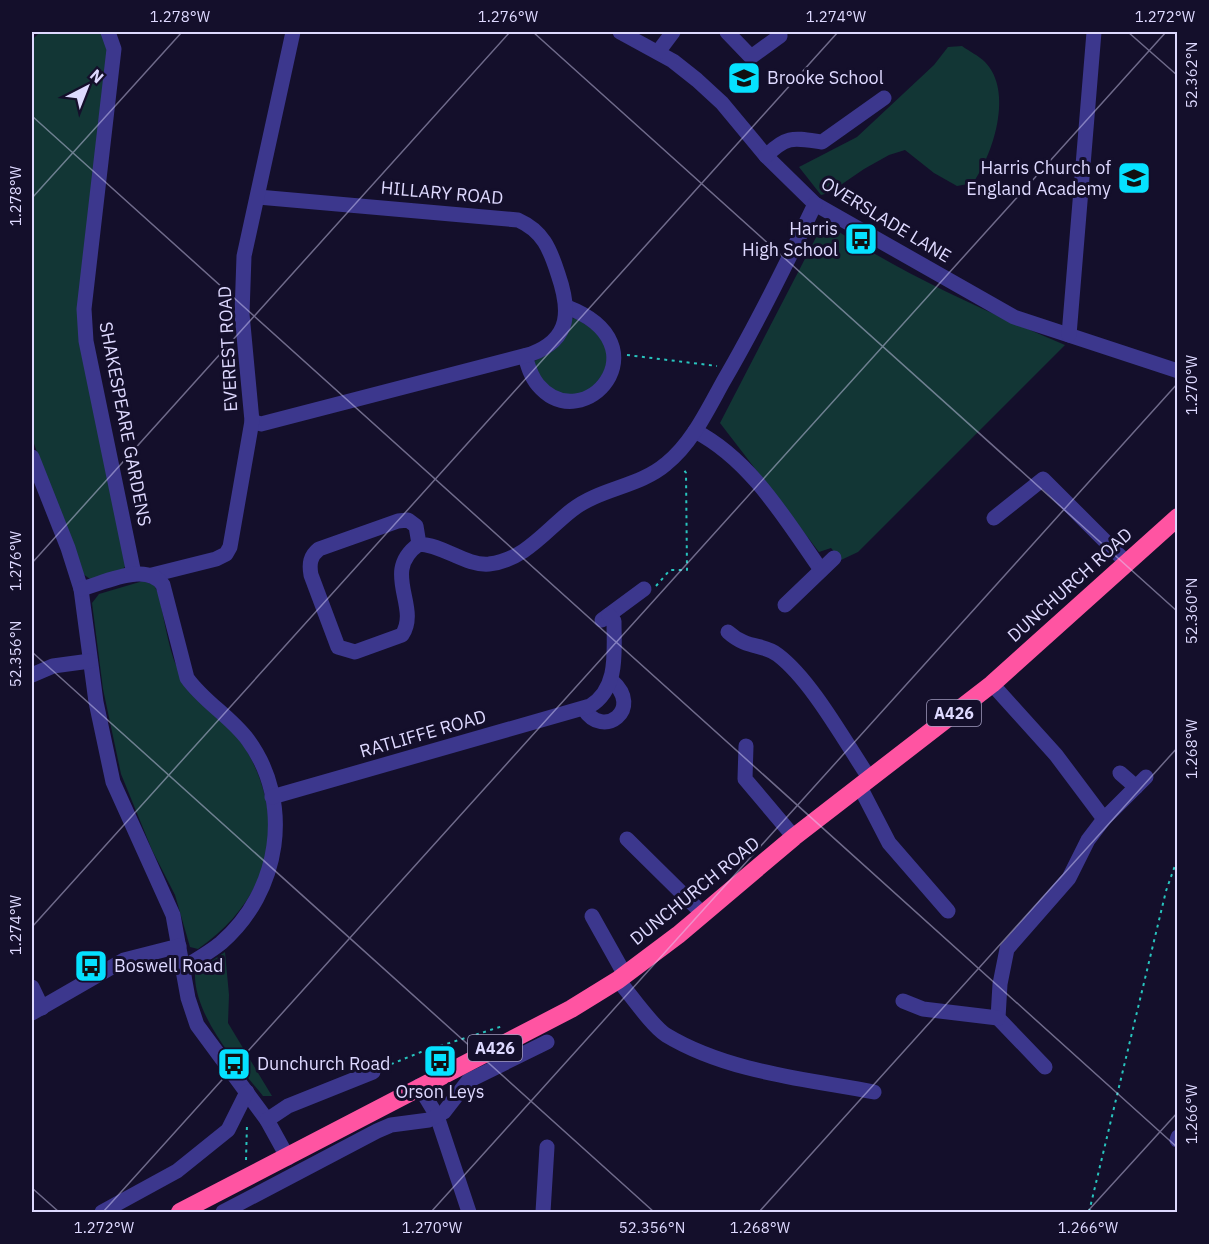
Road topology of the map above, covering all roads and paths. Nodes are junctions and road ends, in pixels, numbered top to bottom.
1 (110, 32) edge
2 (293, 32) edge
3 (620, 32) edge
4 (673, 32) edge
5 (727, 32) edge
6 (1094, 32) edge
7 (780, 36) dead end
8 (658, 52) junction
9 (884, 98) dead end
10 (766, 156) junction
11 (258, 197) junction
12 (815, 204) junction
13 (567, 307) junction
14 (1070, 335) junction
15 (615, 353) junction
16 (525, 356) junction
17 (732, 368) junction
18 (1178, 371) edge
19 (252, 421) junction
20 (695, 431) junction
21 (677, 454) junction
22 (32, 457) edge
23 (1178, 517) edge
24 (994, 518) dead end
25 (420, 544) junction
26 (834, 558) dead end
27 (1126, 562) junction
28 (821, 570) junction
29 (134, 574) junction
30 (152, 575) junction
31 (81, 589) junction
32 (644, 589) joint
33 (785, 605) dead end
34 (728, 632) dead end
35 (90, 661) junction
36 (32, 675) edge
37 (612, 681) junction
38 (992, 684) junction
39 (584, 709) junction
40 (746, 746) dead end
41 (1120, 773) dead end
42 (865, 783) junction
43 (272, 797) junction
44 (1104, 819) junction
45 (794, 837) junction
46 (627, 839) dead end
47 (1178, 857) edge
48 (948, 911) dead end
49 (703, 914) junction
50 (592, 916) dead end
51 (179, 946) junction
52 (183, 968) junction
53 (621, 977) junction
54 (32, 987) edge
55 (903, 1001) dead end
56 (37, 1010) edge
57 (998, 1017) junction
58 (506, 1026) dead end
59 (547, 1042) dead end
60 (1045, 1067) dead end
61 (373, 1072) joint
62 (419, 1086) junction
63 (874, 1092) dead end
64 (252, 1099) junction
65 (437, 1116) junction
66 (267, 1120) junction
67 (546, 1146) dead end
68 (288, 1158) junction
69 (255, 1176) junction
70 (102, 1212) edge
71 (180, 1212) edge
72 (223, 1212) edge
73 (469, 1212) edge
74 (543, 1212) edge
75 (1089, 1212) edge

1 - 29 street, SHAKESPEARE GARDENS
2 - 11 street, EVEREST ROAD
3 - 8 street, OVERSLADE LANE
4 - 8 street
5 - 7 street
6 - 14 street
8 - 10 street, OVERSLADE LANE
9 - 10 street
10 - 12 street, OVERSLADE LANE
11 - 13 street, HILLARY ROAD
11 - 19 street, EVEREST ROAD
12 - 14 street, OVERSLADE LANE
12 - 17 street
13 - 15 street
13 - 16 street
14 - 18 street, OVERSLADE LANE
15 - 16 street
15 - 17 path
16 - 19 street
17 - 20 street
19 - 30 street, EVEREST ROAD
20 - 21 street
20 - 28 street
21 - 25 street
21 - 32 path
22 - 31 street
23 - 27 highway, DUNCHURCH ROAD / A426
24 - 27 street
25 - 25 street
26 - 28 street
27 - 38 highway, DUNCHURCH ROAD / A426
28 - 33 street
29 - 30 street
29 - 31 street
30 - 43 street
31 - 35 street
32 - 37 street
34 - 42 street
35 - 36 street
35 - 51 street
37 - 39 street, RATLIFFE ROAD
37 - 39 street
38 - 42 highway, DUNCHURCH ROAD / A426
38 - 44 street
39 - 43 street, RATLIFFE ROAD
40 - 45 street
41 - 44 street
42 - 45 highway, DUNCHURCH ROAD / A426
42 - 48 street
43 - 52 street
44 - 57 street
45 - 49 highway, DUNCHURCH ROAD / A426
46 - 49 street
47 - 75 path
49 - 53 highway, DUNCHURCH ROAD / A426
50 - 53 street
51 - 52 street
51 - 56 street
52 - 64 street
53 - 62 highway, DUNCHURCH ROAD / A426
53 - 63 street
54 - 56 street
55 - 57 street
57 - 60 street
58 - 61 path
59 - 65 street
61 - 66 street
62 - 65 street
62 - 68 highway, DUNCHURCH ROAD / A426
64 - 66 street
64 - 69 path
64 - 70 street
65 - 72 street
65 - 73 street
66 - 68 street
67 - 74 street
68 - 69 highway, DUNCHURCH ROAD / A426
69 - 71 highway, DUNCHURCH ROAD / A426

